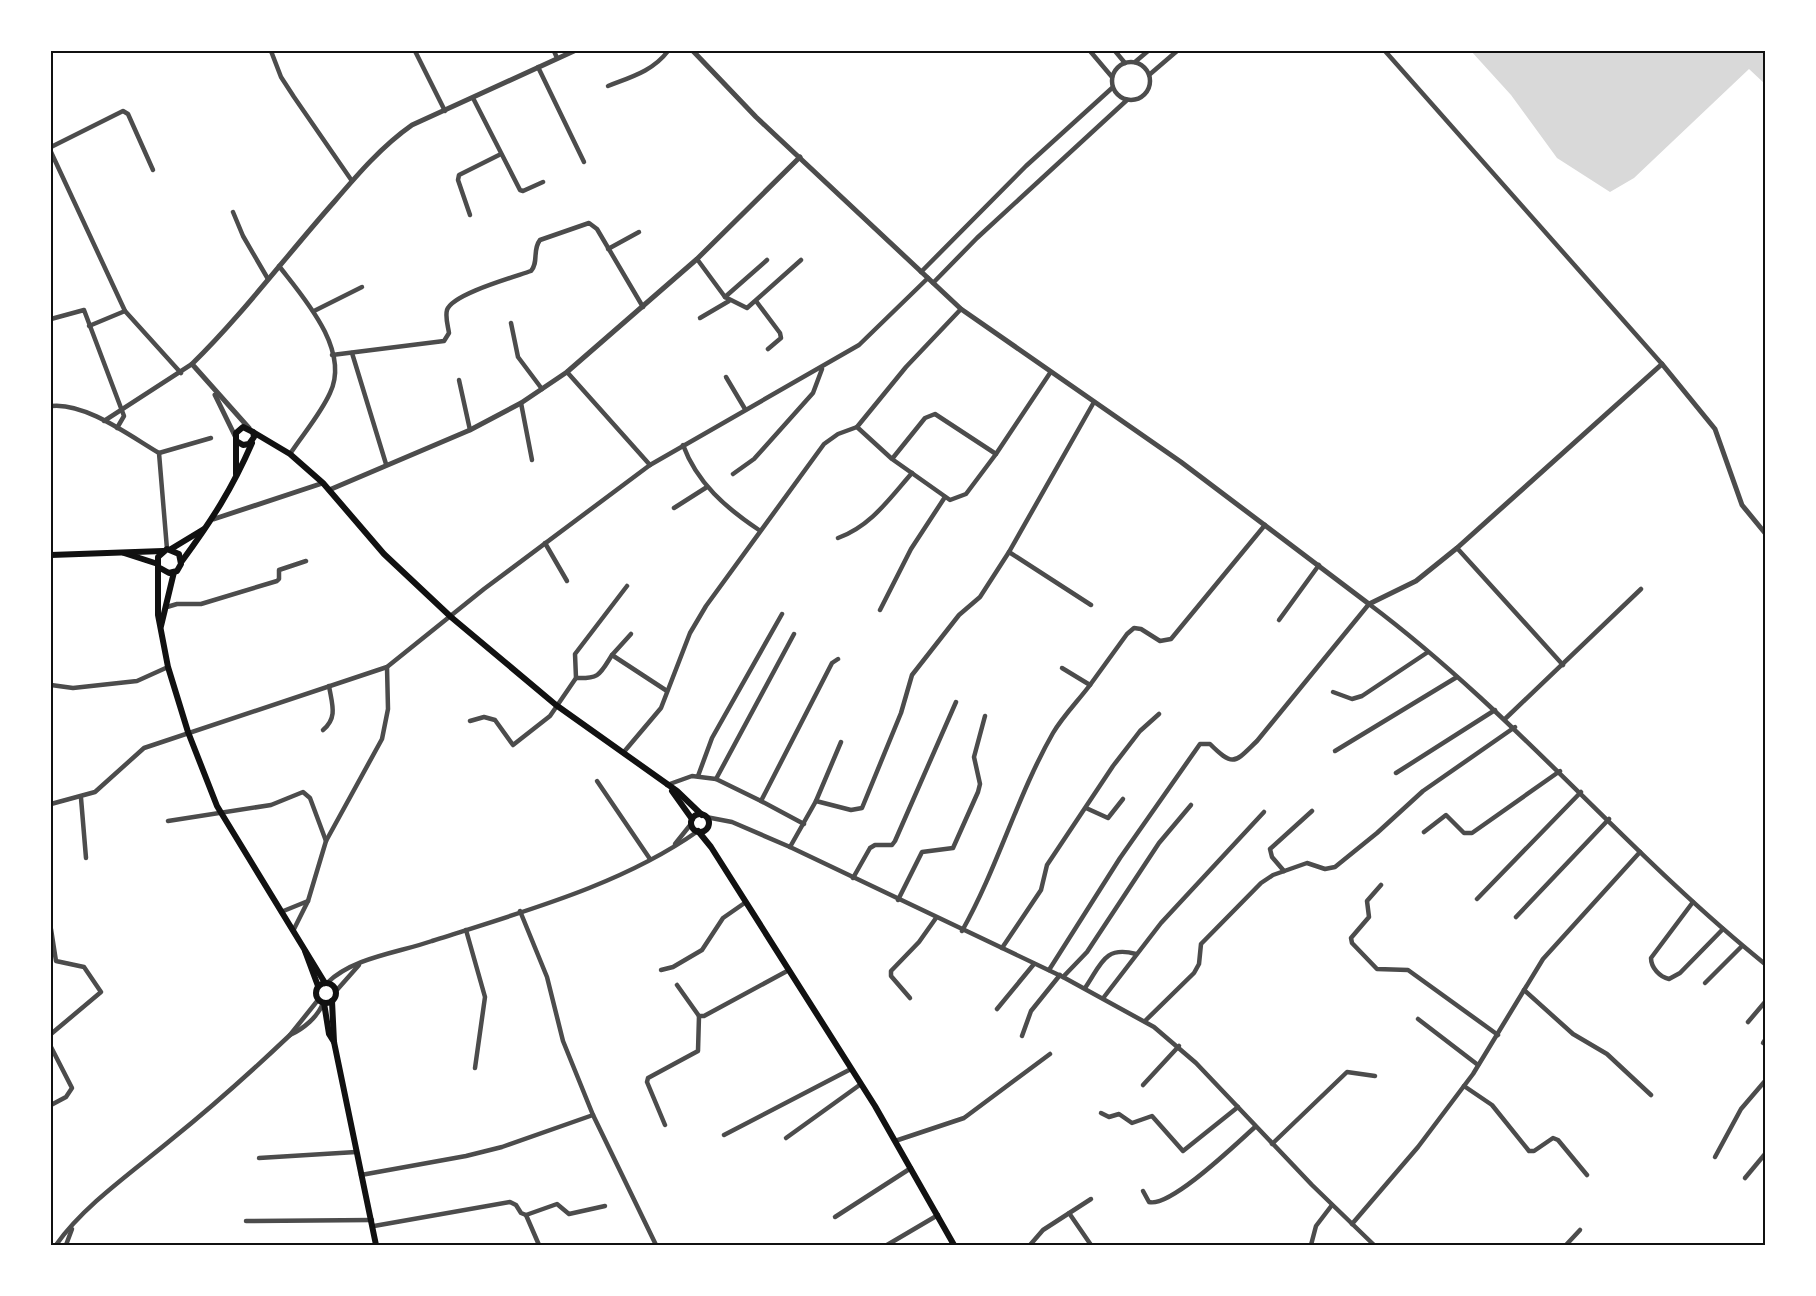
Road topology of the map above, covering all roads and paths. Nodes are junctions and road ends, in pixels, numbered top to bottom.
1 (271, 51) edge
2 (415, 51) edge
3 (554, 51) edge
4 (574, 51) edge
5 (668, 51) edge
6 (1089, 51) edge
7 (1115, 51) edge
8 (1148, 51) edge
9 (1177, 51) edge
10 (1385, 51) edge
11 (693, 52) edge
12 (557, 58) junction
13 (1135, 62) junction
14 (1125, 63) junction
15 (538, 67) junction
16 (1149, 75) junction
17 (1112, 77) junction
18 (608, 86) dead end
19 (1112, 88) junction
20 (473, 98) junction
21 (1127, 100) junction
22 (445, 111) junction
23 (51, 147) edge
24 (51, 152) edge
25 (501, 154) junction
26 (800, 157) junction
27 (584, 162) dead end
28 (153, 170) dead end
29 (352, 181) junction
30 (543, 182) dead end
31 (233, 212) dead end
32 (470, 215) dead end
33 (639, 232) dead end
34 (608, 249) junction
35 (697, 260) junction
36 (767, 260) dead end
37 (801, 260) dead end
38 (279, 266) junction
39 (921, 272) junction
40 (268, 279) junction
41 (930, 280) junction
42 (362, 287) dead end
43 (727, 299) junction
44 (756, 301) junction
45 (643, 307) junction
46 (961, 309) junction
47 (124, 311) junction
48 (314, 311) junction
49 (52, 317) edge
50 (700, 318) dead end
51 (511, 323) dead end
52 (89, 326) junction
53 (768, 349) dead end
54 (351, 353) junction
55 (332, 355) junction
56 (192, 364) junction
57 (1662, 364) junction
58 (822, 369) junction
59 (567, 372) junction
60 (181, 373) junction
61 (1050, 373) junction
62 (726, 376) dead end
63 (459, 380) dead end
64 (542, 389) junction
65 (213, 390) junction
66 (1094, 402) junction
67 (521, 403) junction
68 (51, 406) edge
69 (745, 409) junction
70 (121, 412) junction
71 (104, 421) junction
72 (856, 427) junction
73 (117, 428) junction
74 (251, 430) junction
75 (470, 430) junction
76 (211, 438) dead end
77 (237, 441) junction
78 (253, 441) junction
79 (276, 445) junction
80 (683, 445) junction
81 (159, 453) junction
82 (290, 454) junction
83 (996, 454) junction
84 (892, 459) junction
85 (532, 460) dead end
86 (386, 464) junction
87 (650, 465) junction
88 (912, 473) junction
89 (733, 474) dead end
90 (236, 481) junction
91 (323, 483) junction
92 (707, 487) junction
93 (329, 490) junction
94 (945, 497) junction
95 (674, 508) dead end
96 (214, 519) junction
97 (1265, 525) junction
98 (207, 527) junction
99 (759, 530) junction
100 (1765, 533) edge
101 (838, 538) dead end
102 (545, 543) junction
103 (1457, 548) junction
104 (167, 550) junction
105 (1009, 552) junction
106 (124, 553) junction
107 (51, 555) edge
108 (182, 561) junction
109 (306, 561) dead end
110 (1319, 565) junction
111 (159, 566) junction
112 (174, 572) junction
113 (567, 581) dead end
114 (627, 586) dead end
115 (1641, 589) dead end
116 (1091, 604) dead end
117 (1369, 604) junction
118 (167, 607) junction
119 (880, 610) dead end
120 (782, 614) dead end
121 (451, 617) junction
122 (1279, 620) dead end
123 (160, 630) junction
124 (631, 634) dead end
125 (794, 634) dead end
126 (1428, 652) junction
127 (612, 655) junction
128 (838, 659) dead end
129 (1563, 665) junction
130 (168, 667) junction
131 (387, 667) junction
132 (1062, 668) dead end
133 (576, 678) junction
134 (1457, 678) junction
135 (1090, 685) junction
136 (51, 686) edge
137 (329, 686) junction
138 (667, 691) junction
139 (1333, 692) dead end
140 (956, 702) dead end
141 (556, 705) junction
142 (1495, 710) junction
143 (1159, 714) dead end
144 (985, 716) dead end
145 (1506, 718) junction
146 (470, 721) dead end
147 (1515, 727) junction
148 (323, 730) dead end
149 (188, 732) junction
150 (841, 742) dead end
151 (1335, 751) dead end
152 (623, 753) junction
153 (1560, 771) junction
154 (1396, 773) dead end
155 (698, 776) junction
156 (716, 779) junction
157 (597, 781) dead end
158 (669, 786) junction
159 (1581, 792) junction
160 (81, 798) junction
161 (1123, 799) dead end
162 (761, 801) junction
163 (816, 801) junction
164 (51, 804) edge
165 (1191, 805) dead end
166 (1086, 808) junction
167 (1312, 811) dead end
168 (1264, 812) dead end
169 (222, 814) junction
170 (704, 816) junction
171 (1609, 819) junction
172 (168, 821) dead end
173 (691, 821) junction
174 (804, 824) junction
175 (707, 827) junction
176 (698, 831) junction
177 (1424, 832) dead end
178 (326, 841) junction
179 (711, 846) junction
180 (790, 847) junction
181 (671, 848) junction
182 (1640, 852) junction
183 (86, 858) dead end
184 (650, 859) junction
185 (1284, 871) junction
186 (853, 878) junction
187 (1381, 885) dead end
188 (1477, 899) dead end
189 (898, 900) junction
190 (308, 901) junction
191 (746, 902) junction
192 (1693, 902) junction
193 (520, 911) junction
194 (281, 912) junction
195 (1516, 917) dead end
196 (936, 918) junction
197 (51, 928) edge
198 (1723, 929) junction
199 (466, 930) junction
200 (293, 931) junction
201 (962, 931) junction
202 (1742, 946) junction
203 (1002, 948) junction
204 (305, 951) junction
205 (1136, 954) junction
206 (360, 963) junction
207 (1034, 964) junction
208 (1765, 964) edge
209 (661, 970) dead end
210 (789, 970) junction
211 (1049, 970) junction
212 (1062, 976) junction
213 (326, 983) junction
214 (1705, 983) dead end
215 (677, 984) dead end
216 (318, 986) junction
217 (1085, 988) junction
218 (1524, 990) junction
219 (336, 991) junction
220 (910, 998) dead end
221 (1104, 998) junction
222 (332, 1001) junction
223 (322, 1002) junction
224 (1765, 1002) edge
225 (997, 1009) dead end
226 (699, 1016) junction
227 (1418, 1019) dead end
228 (1145, 1021) junction
229 (1748, 1022) dead end
230 (51, 1034) edge
231 (290, 1035) junction
232 (1498, 1035) junction
233 (1022, 1036) dead end
234 (334, 1042) junction
235 (1179, 1046) junction
236 (51, 1047) edge
237 (1050, 1054) dead end
238 (1478, 1065) junction
239 (475, 1068) dead end
240 (851, 1069) junction
241 (1375, 1076) dead end
242 (1765, 1081) edge
243 (861, 1084) junction
244 (1143, 1085) dead end
245 (1464, 1086) junction
246 (1651, 1095) dead end
247 (51, 1105) edge
248 (1238, 1107) junction
249 (1101, 1113) dead end
250 (593, 1115) junction
251 (665, 1125) dead end
252 (1255, 1127) junction
253 (724, 1135) dead end
254 (786, 1138) dead end
255 (895, 1141) junction
256 (1272, 1144) junction
257 (356, 1152) junction
258 (1765, 1154) edge
259 (1715, 1157) dead end
260 (260, 1158) dead end
261 (911, 1168) junction
262 (361, 1175) junction
263 (1587, 1175) dead end
264 (1745, 1178) dead end
265 (1143, 1191) dead end
266 (1091, 1199) dead end
267 (1332, 1205) junction
268 (606, 1206) dead end
269 (1069, 1213) junction
270 (526, 1215) junction
271 (938, 1215) junction
272 (835, 1217) dead end
273 (246, 1221) dead end
274 (373, 1223) junction
275 (74, 1224) junction
276 (1352, 1224) junction
277 (1580, 1230) dead end
278 (953, 1244) edge
279 (56, 1245) edge
280 (66, 1245) edge
281 (376, 1245) edge
282 (538, 1245) edge
283 (656, 1245) edge
284 (887, 1245) edge
285 (1030, 1245) edge
286 (1091, 1245) edge
287 (1311, 1245) edge
288 (1374, 1245) edge
289 (1566, 1245) edge

1 - 29 street
2 - 22 street
3 - 12 street
4 - 12 street
5 - 18 street
6 - 17 street
7 - 14 street
8 - 13 street
9 - 16 street
10 - 57 street
11 - 26 street
12 - 15 street
13 - 14 street
13 - 16 street
14 - 17 street
15 - 20 street
15 - 27 street
16 - 21 street
17 - 19 street
19 - 21 street
19 - 39 street
20 - 22 street
20 - 25 street
21 - 41 street
22 - 29 street
23 - 28 street
24 - 47 street
25 - 30 street
25 - 32 street
26 - 35 street
26 - 39 street
29 - 38 street
31 - 40 street
33 - 34 street
34 - 45 street
34 - 54 street
35 - 43 street
35 - 45 street
36 - 43 street
37 - 44 street
38 - 40 street
38 - 48 street
39 - 41 street
40 - 56 street
41 - 46 street
41 - 58 street
42 - 48 street
43 - 44 street
43 - 50 street
44 - 53 street
45 - 59 street
46 - 61 street
46 - 72 street
47 - 52 street
47 - 60 street
48 - 55 street
49 - 52 street
51 - 64 street
52 - 70 street
54 - 55 street
54 - 86 street
55 - 82 street
56 - 60 street
56 - 65 street
57 - 100 street
57 - 103 street
58 - 69 street
58 - 89 street
59 - 64 street
59 - 87 street
60 - 70 street
61 - 66 street
61 - 83 street
62 - 69 street
63 - 75 street
64 - 67 street
65 - 74 street
65 - 77 street
66 - 97 street
66 - 105 street
67 - 75 street
67 - 85 street
68 - 71 street
69 - 80 street
70 - 71 street
70 - 73 street
71 - 73 street
72 - 84 street
72 - 99 street
73 - 81 street
74 - 77 main road
74 - 78 main road
74 - 79 main road
75 - 86 street
76 - 81 street
77 - 78 main road
77 - 90 main road
78 - 79 main road
78 - 90 main road
79 - 82 main road
80 - 87 street
80 - 92 street
81 - 104 street
82 - 91 main road
83 - 84 street
83 - 94 street
84 - 88 street
86 - 93 street
87 - 102 street
88 - 94 street
88 - 101 street
90 - 96 main road
91 - 93 main road
91 - 96 street
92 - 95 street
92 - 99 street
93 - 121 main road
94 - 119 street
96 - 98 main road
97 - 110 street
97 - 135 street
98 - 104 main road
98 - 108 main road
99 - 138 street
102 - 113 street
102 - 121 street
103 - 117 street
103 - 129 street
104 - 106 main road
104 - 108 main road
104 - 111 main road
105 - 116 street
105 - 163 street
106 - 107 main road
106 - 111 main road
108 - 112 main road
109 - 118 street
110 - 117 street
110 - 122 street
111 - 112 main road
111 - 123 main road
112 - 118 main road
114 - 133 street
115 - 129 street
117 - 126 street
117 - 211 street
118 - 123 main road
120 - 155 street
121 - 131 street
121 - 141 main road
123 - 130 main road
124 - 127 street
125 - 156 street
126 - 134 street
126 - 139 street
127 - 133 street
127 - 138 street
128 - 162 street
129 - 145 street
130 - 136 street
130 - 149 main road
131 - 137 street
131 - 178 street
132 - 135 street
133 - 141 street
134 - 142 street
134 - 151 street
135 - 201 street
137 - 148 street
137 - 149 street
138 - 152 street
140 - 186 street
141 - 146 street
141 - 152 main road
142 - 145 street
142 - 154 street
143 - 166 street
144 - 189 street
145 - 147 street
147 - 153 street
147 - 185 street
149 - 160 street
149 - 169 main road
150 - 163 street
152 - 158 main road
153 - 159 street
153 - 177 street
155 - 156 street
155 - 158 street
156 - 162 street
157 - 184 street
158 - 170 main road
158 - 173 main road
159 - 171 street
159 - 188 street
160 - 164 street
160 - 183 street
161 - 166 street
162 - 174 street
163 - 174 street
165 - 212 street
166 - 203 street
167 - 185 street
168 - 205 street
169 - 172 street
169 - 178 street
169 - 194 main road
170 - 173 main road
170 - 175 main road
170 - 180 street
171 - 182 street
171 - 195 street
173 - 176 main road
173 - 181 street
174 - 180 street
175 - 176 main road
175 - 179 main road
176 - 179 main road
176 - 181 street
178 - 190 street
179 - 191 main road
180 - 186 street
181 - 184 street
182 - 192 street
182 - 218 street
184 - 193 street
185 - 228 street
186 - 189 street
187 - 232 street
189 - 196 street
190 - 194 street
190 - 200 street
191 - 209 street
191 - 210 main road
192 - 198 street
192 - 198 street
193 - 199 street
193 - 250 street
194 - 200 main road
196 - 201 street
196 - 220 street
197 - 230 street
198 - 202 street
199 - 206 street
199 - 239 street
200 - 204 main road
201 - 203 street
202 - 208 street
202 - 214 street
203 - 207 street
204 - 213 main road
204 - 216 main road
205 - 217 street
205 - 221 street
206 - 213 street
206 - 219 street
207 - 211 street
207 - 225 street
210 - 226 street
210 - 240 main road
211 - 212 street
212 - 217 street
212 - 233 street
213 - 216 main road
213 - 219 main road
215 - 226 street
216 - 223 main road
217 - 221 street
218 - 232 street
218 - 246 street
219 - 222 main road
221 - 228 street
222 - 223 main road
222 - 234 main road
223 - 231 street
223 - 231 street
223 - 234 main road
224 - 229 street
226 - 251 street
227 - 238 street
228 - 235 street
231 - 275 street
232 - 238 street
234 - 257 main road
235 - 244 street
235 - 248 street
236 - 247 street
237 - 255 street
238 - 245 street
240 - 243 main road
240 - 253 street
241 - 256 street
242 - 259 street
243 - 254 street
243 - 255 main road
245 - 263 street
245 - 276 street
248 - 249 street
248 - 252 street
250 - 262 street
250 - 283 street
252 - 256 street
252 - 265 street
255 - 261 main road
256 - 267 street
257 - 260 street
257 - 262 main road
258 - 264 street
261 - 271 main road
261 - 272 street
262 - 274 main road
266 - 269 street
267 - 276 street
267 - 287 street
268 - 270 street
269 - 285 street
269 - 286 street
270 - 274 street
270 - 282 street
271 - 278 main road
271 - 284 street
273 - 274 street
274 - 281 main road
275 - 279 street
275 - 280 street
276 - 288 street
277 - 289 street

